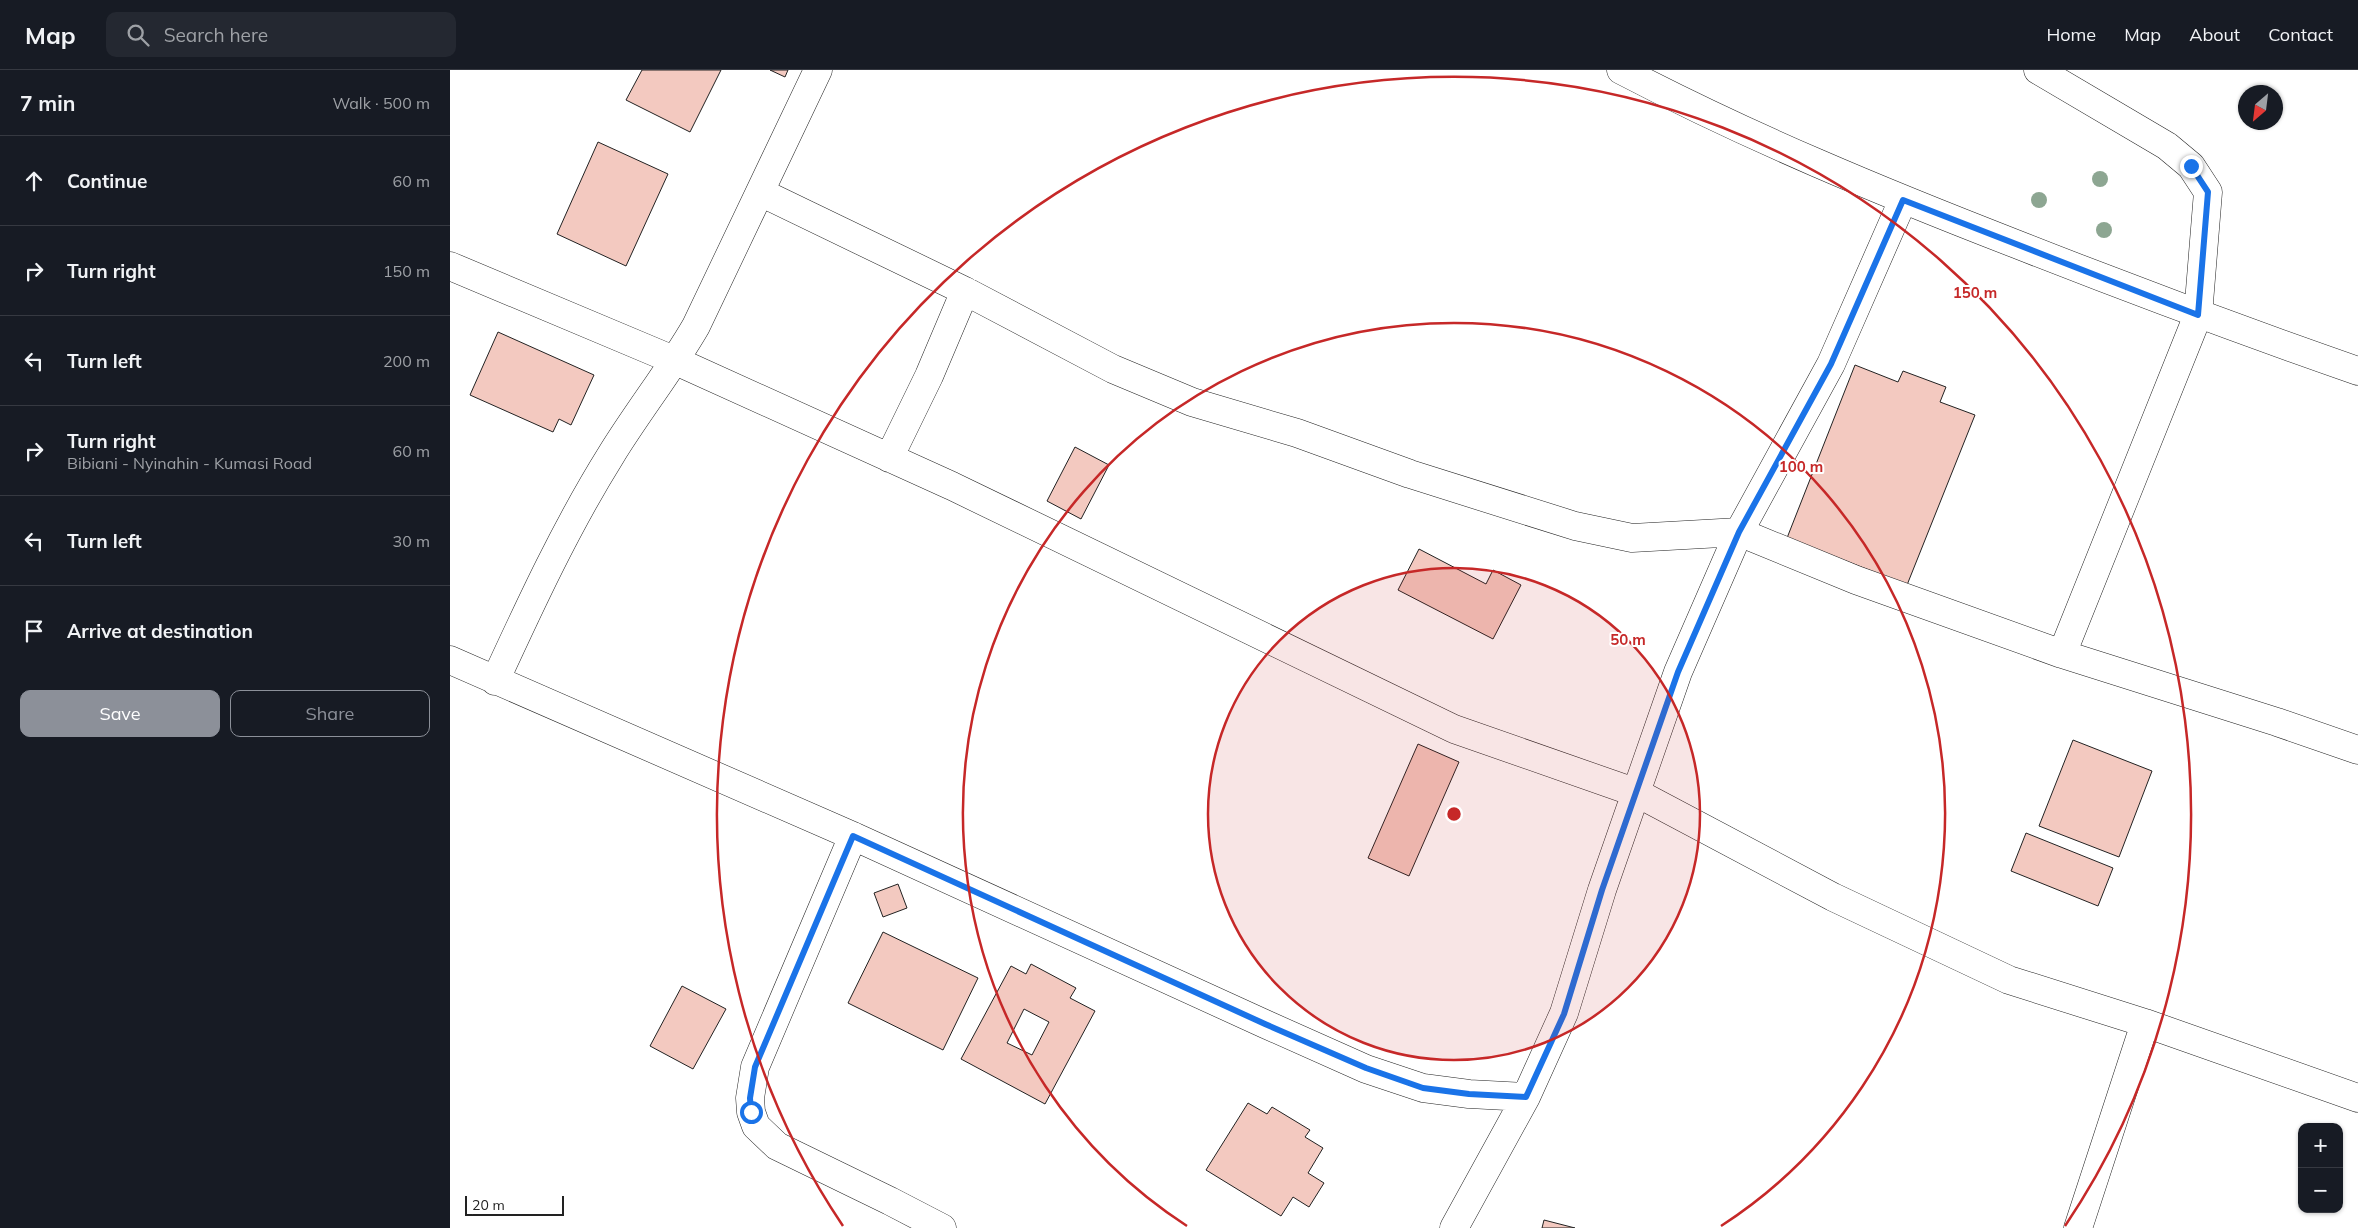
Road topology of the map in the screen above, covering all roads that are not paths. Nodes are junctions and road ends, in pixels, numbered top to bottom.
1 (818, 70) edge
2 (1621, 70) edge
3 (2038, 70) edge
4 (760, 192) junction
5 (1903, 200) junction
6 (450, 266) edge
7 (965, 291) junction
8 (2198, 315) junction
9 (676, 361) junction
10 (2358, 371) edge
11 (890, 458) junction
12 (1739, 532) junction
13 (2062, 654) junction
14 (450, 660) edge
15 (495, 681) junction
16 (2358, 750) edge
17 (1637, 793) junction
18 (853, 836) junction
19 (2145, 1023) junction
20 (1526, 1097) junction
21 (2358, 1098) edge
22 (942, 1228) edge
23 (1454, 1228) edge
24 (2078, 1228) edge

1 - 4 street
2 - 5 street
3 - 8 street
4 - 7 street
4 - 9 street
5 - 8 street
5 - 12 street
6 - 9 street
7 - 11 street
7 - 12 street
8 - 10 street
8 - 13 street
9 - 11 street
9 - 15 street
11 - 17 street
12 - 13 street
12 - 17 street
13 - 16 street
14 - 15 street
15 - 18 street
17 - 19 street
17 - 20 street
18 - 20 street
18 - 22 street
19 - 21 street
19 - 24 street
20 - 23 street

